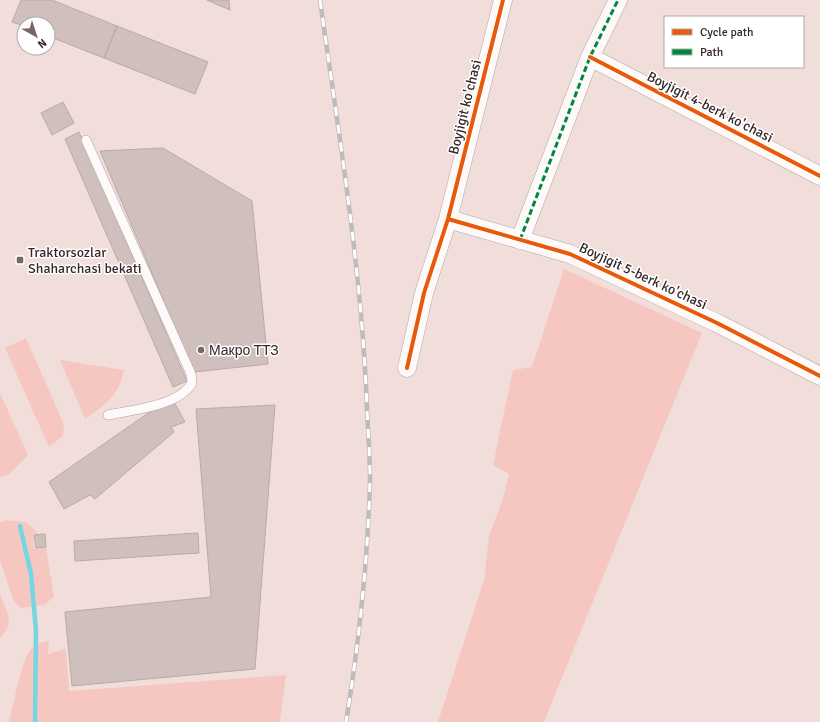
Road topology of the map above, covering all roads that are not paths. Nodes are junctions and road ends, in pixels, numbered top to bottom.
1 (503, 0) edge
2 (618, 0) edge
3 (590, 57) junction
4 (86, 140) dead end
5 (820, 176) edge
6 (448, 219) junction
7 (520, 240) junction
8 (407, 368) dead end
9 (820, 376) edge
10 (108, 415) dead end

1 - 6 street, Boyjigit ko'chasi
2 - 3 street
3 - 5 street, Boyjigit 4-berk ko'chasi
3 - 7 street
4 - 10 lane
6 - 7 street, Boyjigit 5-berk ko'chasi
6 - 8 street, Boyjigit ko'chasi
7 - 9 street, Boyjigit 5-berk ko'chasi

